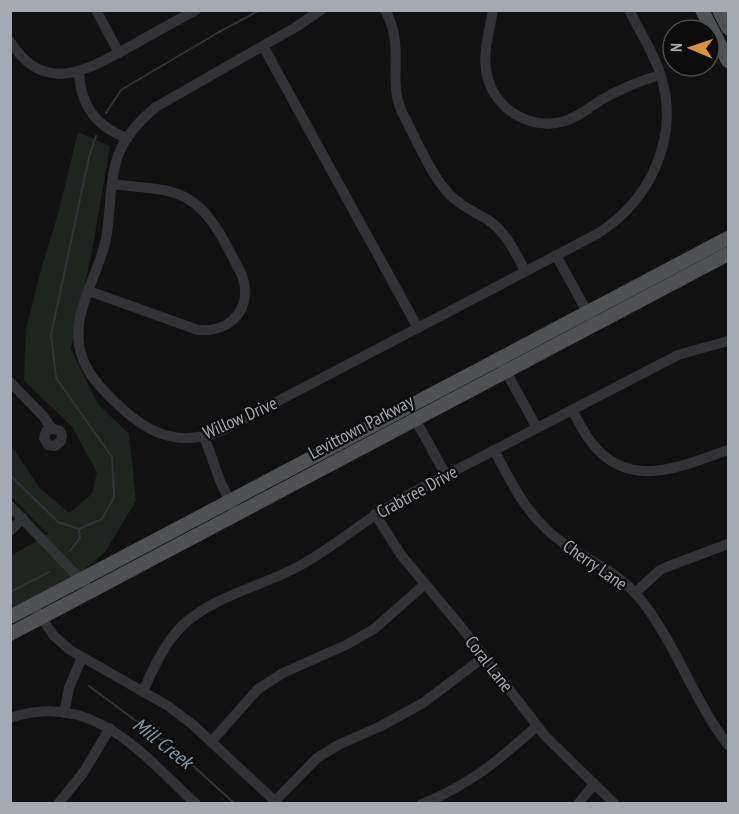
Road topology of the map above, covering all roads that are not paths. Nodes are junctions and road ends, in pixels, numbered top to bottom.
1 (96, 10) edge
2 (196, 10) edge
3 (321, 10) edge
4 (385, 10) edge
5 (493, 10) edge
6 (629, 10) edge
7 (702, 10) edge
8 (719, 10) edge
9 (729, 28) edge
10 (10, 41) edge
11 (263, 46) junction
12 (119, 53) junction
13 (729, 61) edge
14 (79, 72) junction
15 (660, 75) junction
16 (127, 138) junction
17 (113, 184) junction
18 (729, 238) edge
19 (556, 255) junction
20 (727, 258) edge
21 (525, 271) junction
22 (89, 291) junction
23 (587, 312) junction
24 (593, 325) junction
25 (418, 328) junction
26 (729, 341) edge
27 (499, 358) junction
28 (506, 371) junction
29 (10, 382) edge
30 (572, 410) junction
31 (415, 419) junction
32 (51, 428) dead end
33 (537, 428) junction
34 (204, 436) junction
35 (494, 450) junction
36 (729, 450) edge
37 (446, 476) junction
38 (229, 500) junction
39 (10, 506) edge
40 (236, 514) junction
41 (375, 514) junction
42 (23, 518) junction
43 (10, 531) edge
44 (729, 544) edge
45 (80, 580) junction
46 (425, 584) junction
47 (91, 591) junction
48 (635, 593) junction
49 (33, 605) junction
50 (10, 617) edge
51 (42, 617) junction
52 (10, 634) edge
53 (82, 657) junction
54 (484, 657) junction
55 (143, 691) junction
56 (64, 713) junction
57 (10, 718) edge
58 (537, 726) junction
59 (110, 728) junction
60 (211, 742) junction
61 (729, 745) edge
62 (594, 784) junction
63 (187, 795) junction
64 (277, 802) edge
65 (58, 804) edge
66 (178, 804) edge
67 (196, 804) edge
68 (422, 804) edge
69 (578, 804) edge
70 (615, 804) edge

1 - 12 street
2 - 12 street
3 - 11 street, Willow Drive
4 - 21 street
5 - 15 street
6 - 15 street, Willow Drive
7 - 13 main road
8 - 9 main road
10 - 14 street
11 - 16 street, Willow Drive
11 - 25 street
12 - 14 street
14 - 16 street
15 - 19 street, Willow Drive
16 - 17 street, Willow Drive
17 - 22 street, Willow Drive
17 - 22 street
18 - 23 main road, Levittown Parkway
19 - 21 street, Willow Drive
19 - 23 street
20 - 24 main road, Levittown Parkway
21 - 25 street, Willow Drive
22 - 34 street, Willow Drive
23 - 24 street
23 - 27 main road, Levittown Parkway
24 - 28 main road, Levittown Parkway
25 - 34 street, Willow Drive
26 - 30 street, Crabtree Drive
27 - 28 street
27 - 38 main road, Levittown Parkway
28 - 31 main road, Levittown Parkway
28 - 33 street
29 - 32 street
30 - 33 street, Crabtree Drive
30 - 36 street
31 - 37 street
31 - 40 main road, Levittown Parkway
33 - 35 street, Crabtree Drive
34 - 38 street
35 - 37 street, Crabtree Drive
35 - 48 street, Cherry Lane
37 - 41 street, Crabtree Drive
38 - 40 street
38 - 45 main road, Levittown Parkway
39 - 42 street
40 - 47 main road, Levittown Parkway
41 - 46 street, Coral Lane
41 - 55 street, Crabtree Drive
42 - 43 street
42 - 45 street
44 - 48 street
45 - 47 street
45 - 49 main road, Levittown Parkway
46 - 54 street, Coral Lane
46 - 60 street
47 - 51 main road, Levittown Parkway
48 - 61 street, Cherry Lane
49 - 50 main road, Levittown Parkway
49 - 51 street
51 - 52 main road, Levittown Parkway
51 - 53 street
53 - 55 street
53 - 56 street
54 - 58 street, Coral Lane
54 - 64 street
55 - 60 street
56 - 57 street
56 - 59 street
58 - 62 street, Coral Lane
58 - 68 street
59 - 63 street
59 - 65 street
60 - 64 street
62 - 69 street
62 - 70 street, Coral Lane
63 - 66 street
63 - 67 street

